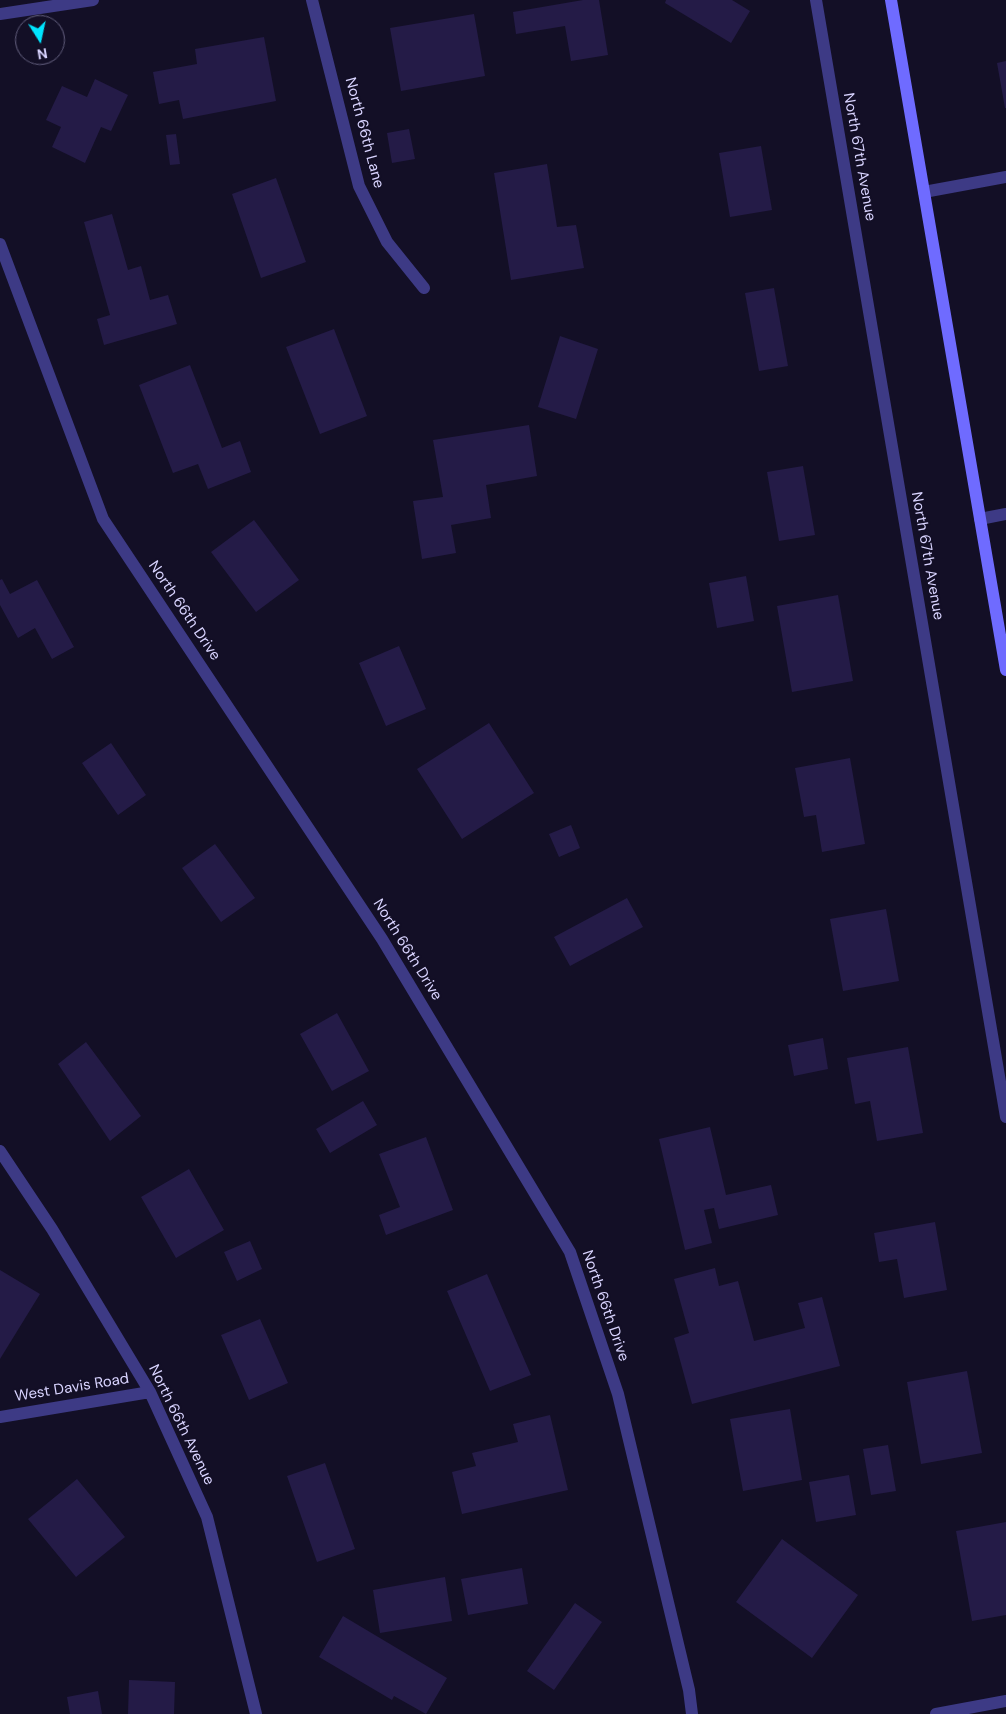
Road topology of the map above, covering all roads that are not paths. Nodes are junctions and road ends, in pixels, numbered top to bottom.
1 (92, 0) edge
2 (312, 0) edge
3 (816, 0) edge
4 (891, 0) edge
5 (0, 14) edge
6 (1006, 177) edge
7 (924, 192) junction
8 (0, 244) edge
9 (424, 288) dead end
10 (1006, 514) edge
11 (980, 519) junction
12 (1006, 670) edge
13 (1006, 1117) edge
14 (0, 1151) edge
15 (150, 1392) junction
16 (0, 1417) edge
17 (1006, 1701) edge
18 (256, 1714) edge
19 (692, 1714) edge
20 (936, 1714) edge

1 - 5 street
2 - 9 street, North 66th Lane
3 - 13 street, North 67th Avenue
4 - 7 main road
6 - 7 street
7 - 11 main road
8 - 19 street, North 66th Drive
10 - 11 street
11 - 12 main road
14 - 15 street, North 66th Avenue
15 - 16 street, West Davis Road
15 - 18 street, North 66th Avenue
17 - 20 street

